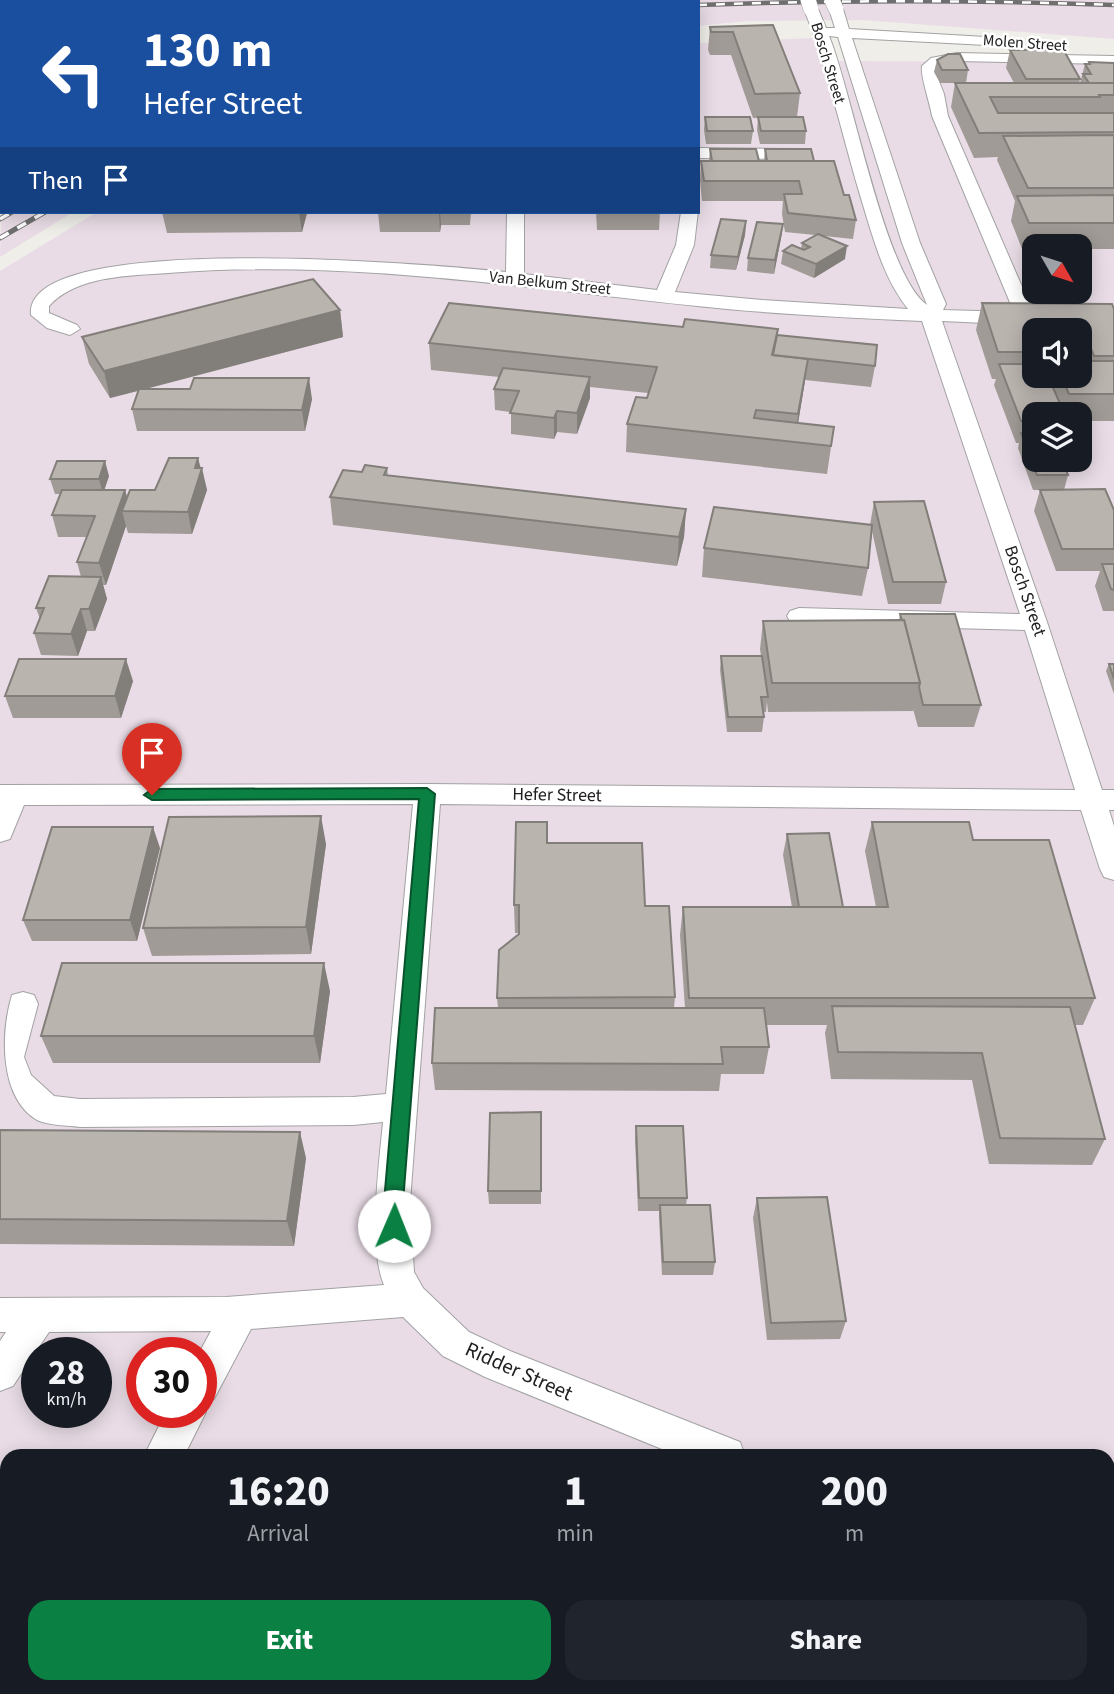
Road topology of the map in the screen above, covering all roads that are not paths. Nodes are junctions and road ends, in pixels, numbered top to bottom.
1 (810, 4) edge
2 (840, 21) edge
3 (822, 35) junction
4 (936, 37) junction
5 (1114, 50) edge
6 (1114, 60) edge
7 (700, 153) edge
8 (798, 154) edge
9 (515, 214) edge
10 (690, 214) edge
11 (515, 279) junction
12 (665, 294) junction
13 (930, 315) junction
14 (70, 328) dead end
15 (799, 616) dead end
16 (1035, 622) junction
17 (427, 794) junction
18 (7, 795) edge
19 (1103, 800) edge
20 (0, 832) edge
21 (1114, 869) edge
22 (23, 1004) dead end
23 (401, 1107) junction
24 (410, 1300) junction
25 (241, 1312) junction
26 (0, 1315) edge
27 (38, 1315) junction
28 (217, 1356) edge
29 (0, 1373) edge
30 (178, 1428) edge
31 (167, 1449) edge
32 (709, 1449) edge

1 - 3 street, Bosch Street
2 - 3 street
2 - 4 street
2 - 4 street
2 - 13 street, Bosch Street
3 - 13 street, Bosch Street
4 - 5 street, Molen Street
6 - 13 street, Van Belkum Street
7 - 8 street
9 - 11 street
10 - 12 street
11 - 12 street, Van Belkum Street
11 - 14 street, Van Belkum Street
12 - 13 street, Van Belkum Street
13 - 16 street, Bosch Street
15 - 16 street
16 - 19 street, Bosch Street
17 - 18 street, Hefer Street
17 - 19 street, Hefer Street
17 - 23 street, Ridder Street
18 - 20 street
19 - 21 street, Bosch Street
22 - 23 street
23 - 24 street, Ridder Street
24 - 25 street
24 - 32 street, Ridder Street
25 - 27 street
25 - 28 street
26 - 27 street
27 - 29 street
30 - 31 street

